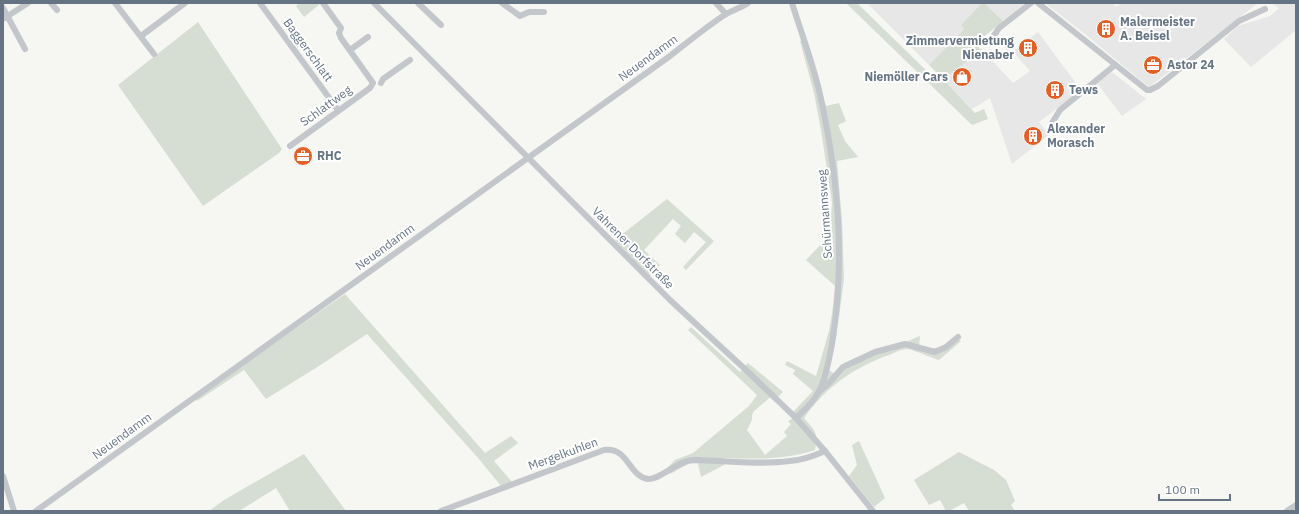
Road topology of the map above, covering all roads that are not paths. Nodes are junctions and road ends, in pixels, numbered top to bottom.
1 (28, 3) edge
2 (51, 3) edge
3 (115, 3) edge
4 (185, 3) edge
5 (260, 3) edge
6 (323, 3) edge
7 (374, 3) edge
8 (418, 3) edge
9 (502, 3) edge
10 (716, 3) edge
11 (748, 3) edge
12 (792, 3) edge
13 (1031, 3) edge
14 (1038, 3) edge
15 (3, 8) edge
16 (1265, 9) dead end
17 (57, 10) dead end
18 (544, 12) dead end
19 (726, 14) junction
20 (5, 17) edge
21 (441, 25) dead end
22 (140, 36) junction
23 (368, 37) dead end
24 (989, 43) dead end
25 (25, 49) dead end
26 (350, 50) junction
27 (154, 54) dead end
28 (410, 60) dead end
29 (1115, 65) junction
30 (381, 83) dead end
31 (338, 110) junction
32 (1052, 123) dead end
33 (290, 146) dead end
34 (528, 158) junction
35 (958, 337) dead end
36 (819, 392) junction
37 (796, 418) junction
38 (825, 451) junction
39 (3, 476) edge
40 (1296, 506) edge
41 (14, 511) edge
42 (36, 511) edge
43 (441, 511) edge
44 (873, 511) edge
45 (1287, 511) edge

1 - 20 street
2 - 17 street
3 - 22 street
4 - 22 street
5 - 31 street, Baggerschlatt
6 - 26 street
7 - 34 street, Vahrener Dorfstraße
8 - 21 street
9 - 18 street
10 - 19 street
11 - 19 street, Neuendamm
12 - 36 street, Schürmannsweg
13 - 24 street
14 - 29 street
15 - 20 street
16 - 29 street
19 - 34 street, Neuendamm
20 - 25 street
22 - 27 street
23 - 26 street
26 - 31 street, Schlattweg
28 - 30 street
29 - 32 street
31 - 33 street, Schlattweg
34 - 37 street, Vahrener Dorfstraße
34 - 42 street, Neuendamm
35 - 36 street
36 - 37 street, Schürmannsweg
37 - 38 street, Vahrener Dorfstraße
38 - 43 street, Mergelkuhlen
38 - 44 street, Vahrener Dorfstraße
39 - 41 street
40 - 45 street

